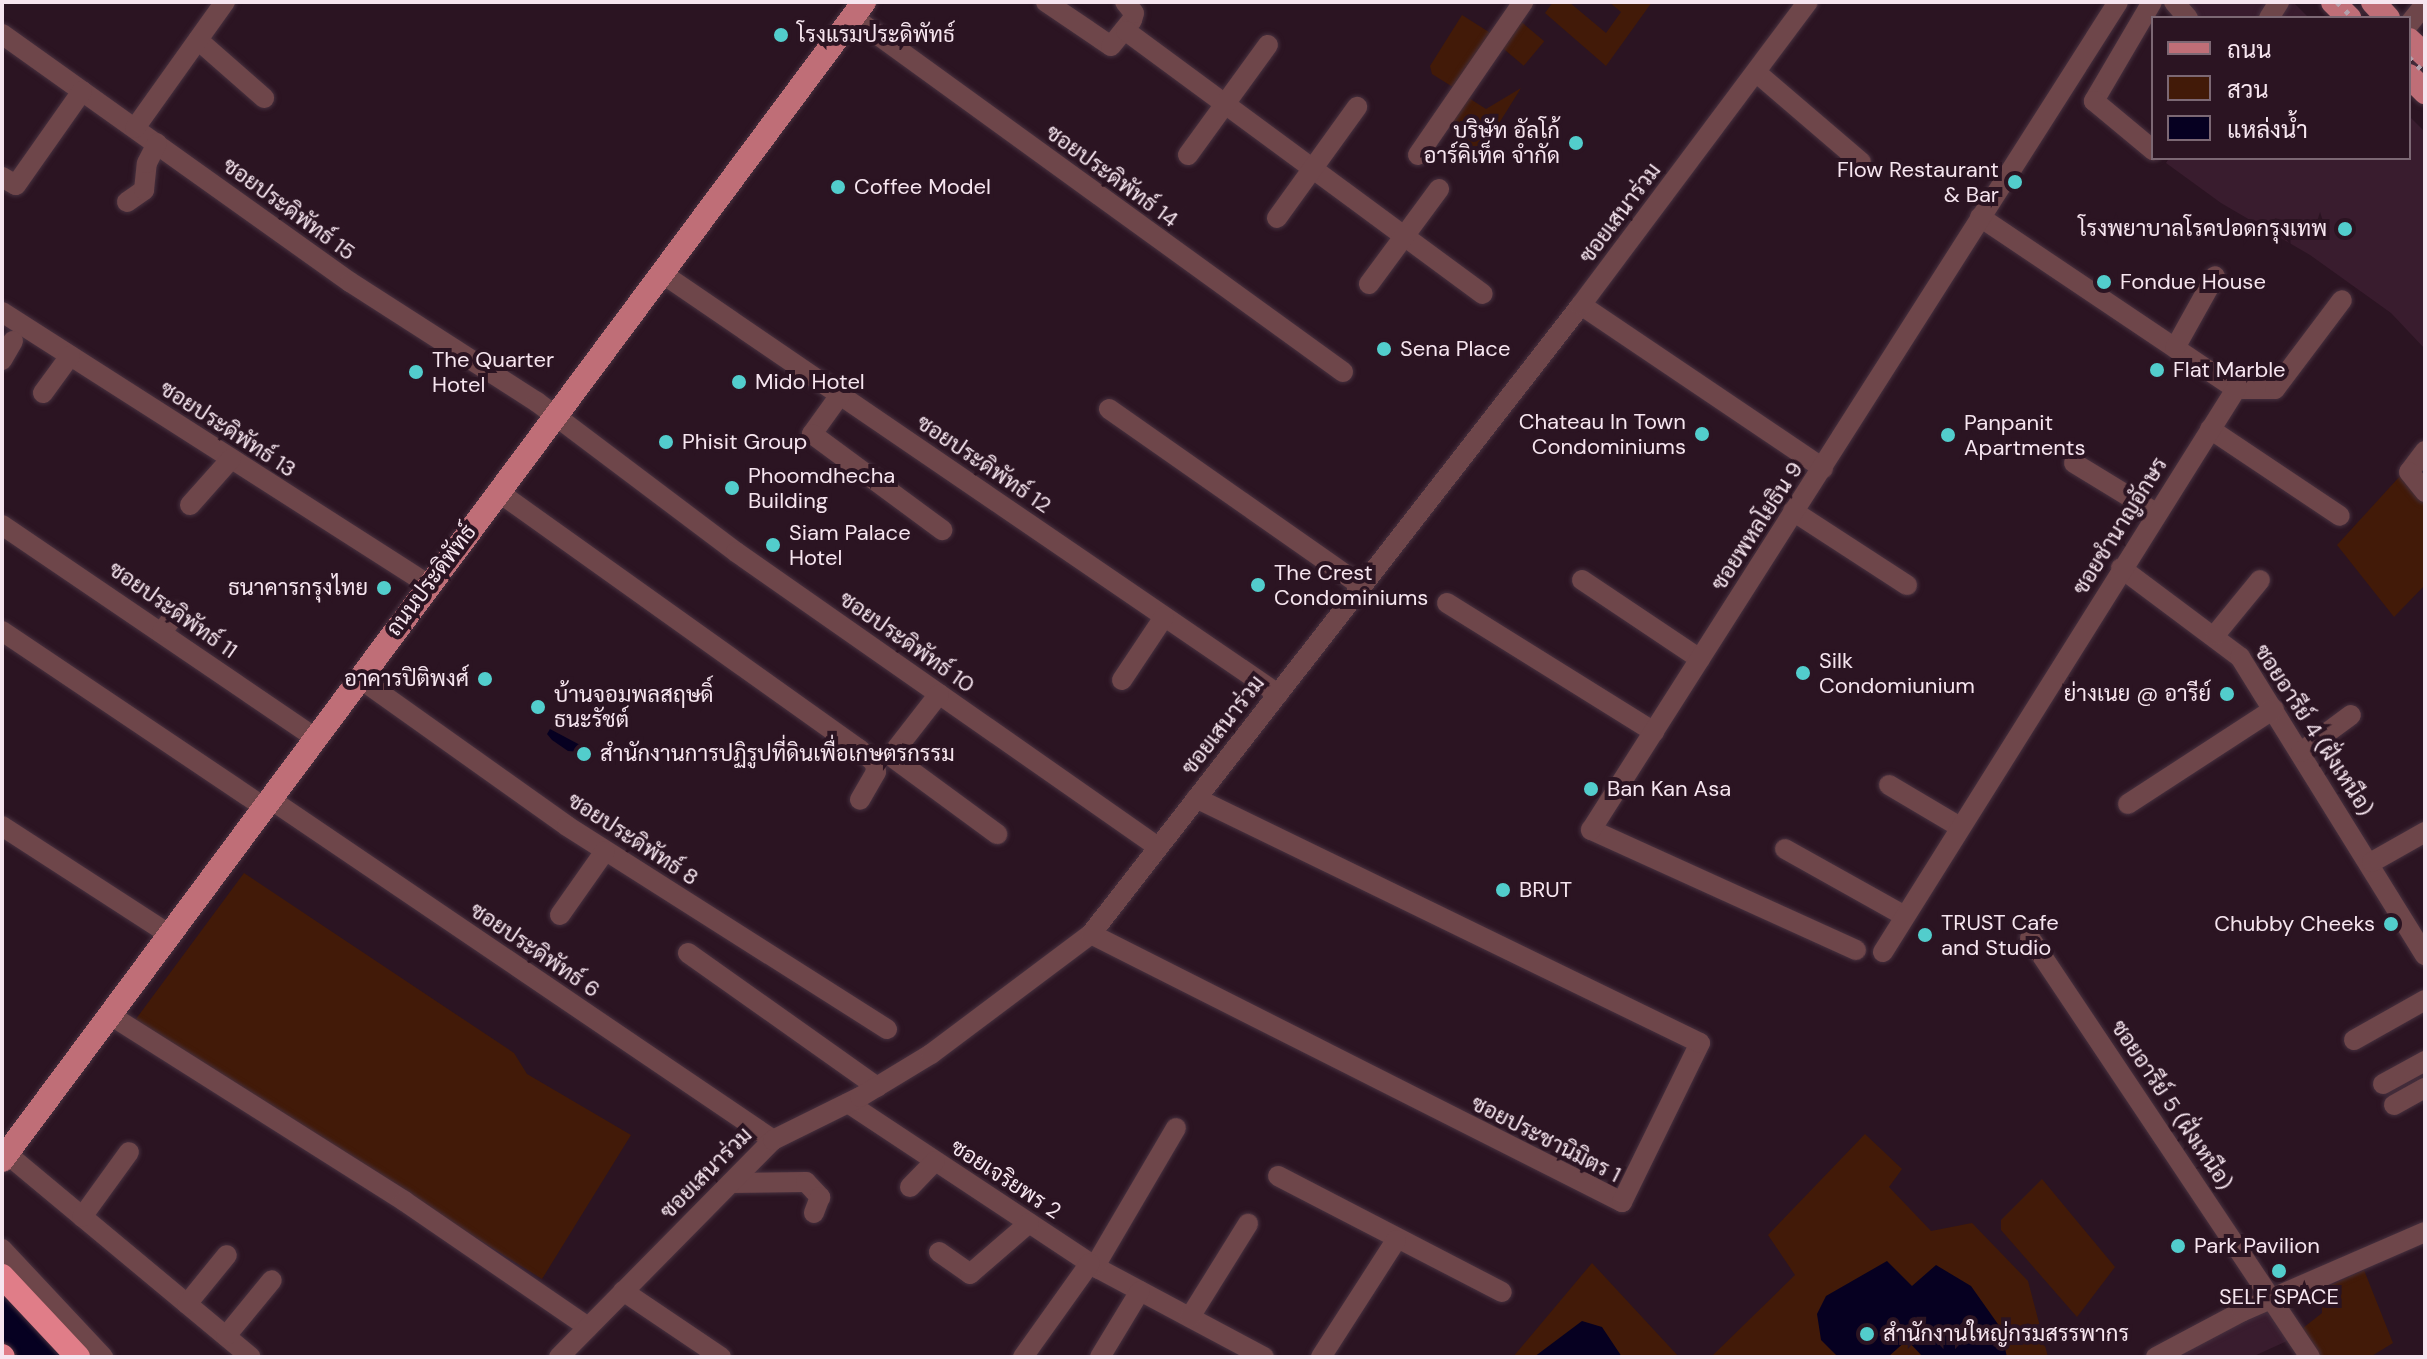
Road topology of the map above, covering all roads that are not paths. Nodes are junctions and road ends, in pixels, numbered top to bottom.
1 (225, 2) edge
2 (1046, 2) edge
3 (1125, 2) edge
4 (1523, 2) edge
5 (1808, 2) edge
6 (2119, 2) edge
7 (2152, 2) edge
8 (2425, 4) edge
9 (859, 10) edge
10 (2140, 21) junction
11 (2411, 22) edge
12 (1126, 31) junction
13 (2, 34) edge
14 (198, 40) junction
15 (1268, 45) dead end
16 (1757, 73) junction
17 (82, 91) junction
18 (264, 98) dead end
19 (1225, 105) junction
20 (1357, 107) dead end
21 (135, 128) junction
22 (157, 143) junction
23 (2151, 148) edge
24 (1188, 155) dead end
25 (1418, 155) dead end
26 (1861, 162) dead end
27 (1312, 169) junction
28 (2, 177) edge
29 (1439, 189) dead end
30 (127, 202) dead end
31 (1980, 217) junction
32 (1277, 218) dead end
33 (1404, 236) junction
34 (663, 274) junction
35 (2215, 276) dead end
36 (1369, 284) dead end
37 (1483, 294) dead end
38 (2342, 300) dead end
39 (1581, 305) junction
40 (2, 312) edge
41 (13, 341) dead end
42 (2175, 348) junction
43 (70, 356) junction
44 (2, 360) edge
45 (1343, 372) dead end
46 (2236, 389) junction
47 (43, 393) dead end
48 (840, 395) junction
49 (1109, 409) dead end
50 (554, 414) junction
51 (2210, 429) junction
52 (2425, 451) edge
53 (231, 459) junction
54 (2074, 463) dead end
55 (1823, 468) junction
56 (497, 491) junction
57 (2425, 492) edge
58 (190, 505) dead end
59 (1793, 511) junction
60 (2156, 513) junction
61 (2340, 516) dead end
62 (2, 525) edge
63 (942, 530) dead end
64 (2121, 568) junction
65 (1582, 580) dead end
66 (2260, 580) dead end
67 (429, 585) junction
68 (1907, 585) dead end
69 (1362, 586) junction
70 (1447, 603) dead end
71 (176, 613) dead end
72 (1164, 617) junction
73 (2, 631) edge
74 (162, 632) junction
75 (2215, 635) junction
76 (1700, 659) junction
77 (359, 678) junction
78 (1122, 680) dead end
79 (939, 694) junction
80 (1278, 694) junction
81 (2274, 709) junction
82 (2351, 715) dead end
83 (1654, 732) junction
84 (316, 738) junction
85 (2301, 752) junction
86 (1889, 785) dead end
87 (1196, 798) junction
88 (860, 800) dead end
89 (267, 803) junction
90 (2128, 804) dead end
91 (2, 826) edge
92 (1960, 827) junction
93 (2425, 832) edge
94 (997, 834) dead end
95 (1158, 847) junction
96 (1785, 849) dead end
97 (605, 851) junction
98 (2372, 862) junction
99 (560, 915) dead end
100 (1905, 916) junction
101 (169, 934) junction
102 (1091, 934) junction
103 (2030, 938) dead end
104 (2424, 949) edge
105 (1856, 950) dead end
106 (1883, 952) dead end
107 (688, 953) dead end
108 (2425, 1000) edge
109 (110, 1015) junction
110 (887, 1029) dead end
111 (2354, 1040) dead end
112 (2425, 1061) edge
113 (2383, 1084) dead end
114 (877, 1087) junction
115 (2425, 1088) edge
116 (848, 1103) junction
117 (2394, 1105) dead end
118 (1176, 1128) dead end
119 (773, 1140) junction
120 (129, 1152) dead end
121 (4, 1157) edge
122 (935, 1161) junction
123 (1278, 1176) dead end
124 (731, 1183) junction
125 (910, 1187) dead end
126 (814, 1213) dead end
127 (82, 1217) junction
128 (1029, 1223) junction
129 (1248, 1224) dead end
130 (2425, 1232) edge
131 (1396, 1240) junction
132 (2, 1249) edge
133 (939, 1252) dead end
134 (227, 1255) dead end
135 (1093, 1265) junction
136 (2, 1276) edge
137 (272, 1280) dead end
138 (623, 1291) junction
139 (1140, 1291) junction
140 (1502, 1292) dead end
141 (2273, 1298) junction
142 (187, 1304) junction
143 (1190, 1317) junction
144 (588, 1327) junction
145 (226, 1336) junction
146 (78, 1357) edge
147 (103, 1357) edge
148 (251, 1357) edge
149 (559, 1357) edge
150 (721, 1357) edge
151 (1023, 1357) edge
152 (1100, 1357) edge
153 (1264, 1357) edge
154 (1321, 1357) edge
155 (2156, 1357) edge
156 (2310, 1357) edge

1 - 14 street
2 - 12 street
3 - 12 street
4 - 25 street
5 - 16 street, ซอยเสนาร่วม
6 - 10 street
6 - 31 street, ซอยพหลโยธิน 9
7 - 10 street
8 - 11 street
9 - 34 main road, ถนนประดิพัทธ์
9 - 45 street, ซอยประดิพัทธ์ 14
10 - 23 street
12 - 19 street
13 - 17 street, ซอยประดิพัทธ์ 15
14 - 18 street
14 - 21 street
15 - 19 street
16 - 26 street
16 - 39 street, ซอยเสนาร่วม
17 - 21 street, ซอยประดิพัทธ์ 15
17 - 28 street
19 - 24 street
19 - 27 street
20 - 27 street
21 - 22 street, ซอยประดิพัทธ์ 15
22 - 30 street
22 - 50 street, ซอยประดิพัทธ์ 15
27 - 32 street
27 - 33 street
29 - 33 street
31 - 42 street
31 - 55 street, ซอยพหลโยธิน 9
33 - 36 street
33 - 37 street
34 - 48 street, ซอยประดิพัทธ์ 12
34 - 50 main road, ถนนประดิพัทธ์
35 - 42 street
38 - 46 street
39 - 55 street
39 - 69 street, ซอยเสนาร่วม
40 - 43 street, ซอยประดิพัทธ์ 13
41 - 44 street
42 - 46 street
43 - 47 street
43 - 53 street, ซอยประดิพัทธ์ 13
46 - 51 street, ซอยชำนาญอักษร
48 - 63 street
48 - 72 street, ซอยประดิพัทธ์ 12
49 - 69 street
50 - 56 main road, ถนนประดิพัทธ์
50 - 79 street, ซอยประดิพัทธ์ 10
51 - 60 street, ซอยชำนาญอักษร
51 - 61 street
52 - 57 street
53 - 58 street
53 - 67 street, ซอยประดิพัทธ์ 13
54 - 60 street
55 - 59 street, ซอยพหลโยธิน 9
56 - 67 main road, ถนนประดิพัทธ์
56 - 88 street
59 - 68 street
59 - 76 street, ซอยพหลโยธิน 9
60 - 64 street, ซอยชำนาญอักษร
62 - 74 street, ซอยประดิพัทธ์ 11
64 - 75 street, ซอยอารีย์ 4 (ฝั่งเหนือ)
64 - 92 street, ซอยชำนาญอักษร
65 - 76 street
66 - 75 street
67 - 77 main road, ถนนประดิพัทธ์
69 - 80 street, ซอยเสนาร่วม
70 - 83 street
71 - 74 street
72 - 78 street
72 - 80 street, ซอยประดิพัทธ์ 12
73 - 89 street, ซอยประดิพัทธ์ 6
74 - 84 street, ซอยประดิพัทธ์ 11
75 - 81 street, ซอยอารีย์ 4 (ฝั่งเหนือ)
76 - 83 street, ซอยพหลโยธิน 9
77 - 84 main road, ถนนประดิพัทธ์
77 - 97 street, ซอยประดิพัทธ์ 8
79 - 94 street
79 - 95 street, ซอยประดิพัทธ์ 10
80 - 87 street, ซอยเสนาร่วม
81 - 85 street, ซอยอารีย์ 4 (ฝั่งเหนือ)
81 - 90 street
82 - 85 street
83 - 105 street, ซอยพหลโยธิน 9
84 - 89 main road, ถนนประดิพัทธ์
85 - 98 street, ซอยอารีย์ 4 (ฝั่งเหนือ)
86 - 92 street
87 - 95 street, ซอยเสนาร่วม
87 - 102 street, ซอยประชานิมิตร 1
89 - 101 main road, ถนนประดิพัทธ์
89 - 119 street, ซอยประดิพัทธ์ 6
91 - 101 street
92 - 100 street, ซอยชำนาญอักษร
93 - 98 street
95 - 102 street, ซอยเสนาร่วม
96 - 100 street
97 - 99 street
97 - 110 street, ซอยประดิพัทธ์ 8
98 - 104 street, ซอยอารีย์ 4 (ฝั่งเหนือ)
100 - 106 street, ซอยชำนาญอักษร
101 - 109 main road, ถนนประดิพัทธ์
102 - 114 street, ซอยเสนาร่วม
103 - 141 street, ซอยอารีย์ 5 (ฝั่งเหนือ)
107 - 114 street
108 - 111 street
109 - 121 main road, ถนนประดิพัทธ์
109 - 144 street
112 - 113 street
114 - 116 street, ซอยเสนาร่วม
115 - 117 street
116 - 119 street, ซอยเสนาร่วม
116 - 122 street, ซอยเจริยพร 2
118 - 135 street
119 - 124 street, ซอยเสนาร่วม
120 - 127 street
121 - 127 street
122 - 125 street
122 - 128 street, ซอยเจริยพร 2
123 - 131 street
124 - 126 street
124 - 138 street, ซอยเสนาร่วม
127 - 142 street
128 - 133 street
128 - 135 street, ซอยเจริยพร 2
129 - 143 street
130 - 141 street
131 - 140 street
131 - 154 street
132 - 147 street
134 - 142 street
135 - 139 street, ซอยเจริยพร 2
135 - 151 street
136 - 146 highway
137 - 145 street
138 - 144 street, ซอยเสนาร่วม
138 - 150 street
139 - 143 street, ซอยเจริยพร 2
139 - 152 street
141 - 155 street
141 - 156 street, ซอยอารีย์ 5 (ฝั่งเหนือ)
142 - 145 street
143 - 153 street, ซอยเจริยพร 2
144 - 149 street, ซอยเสนาร่วม
145 - 148 street

